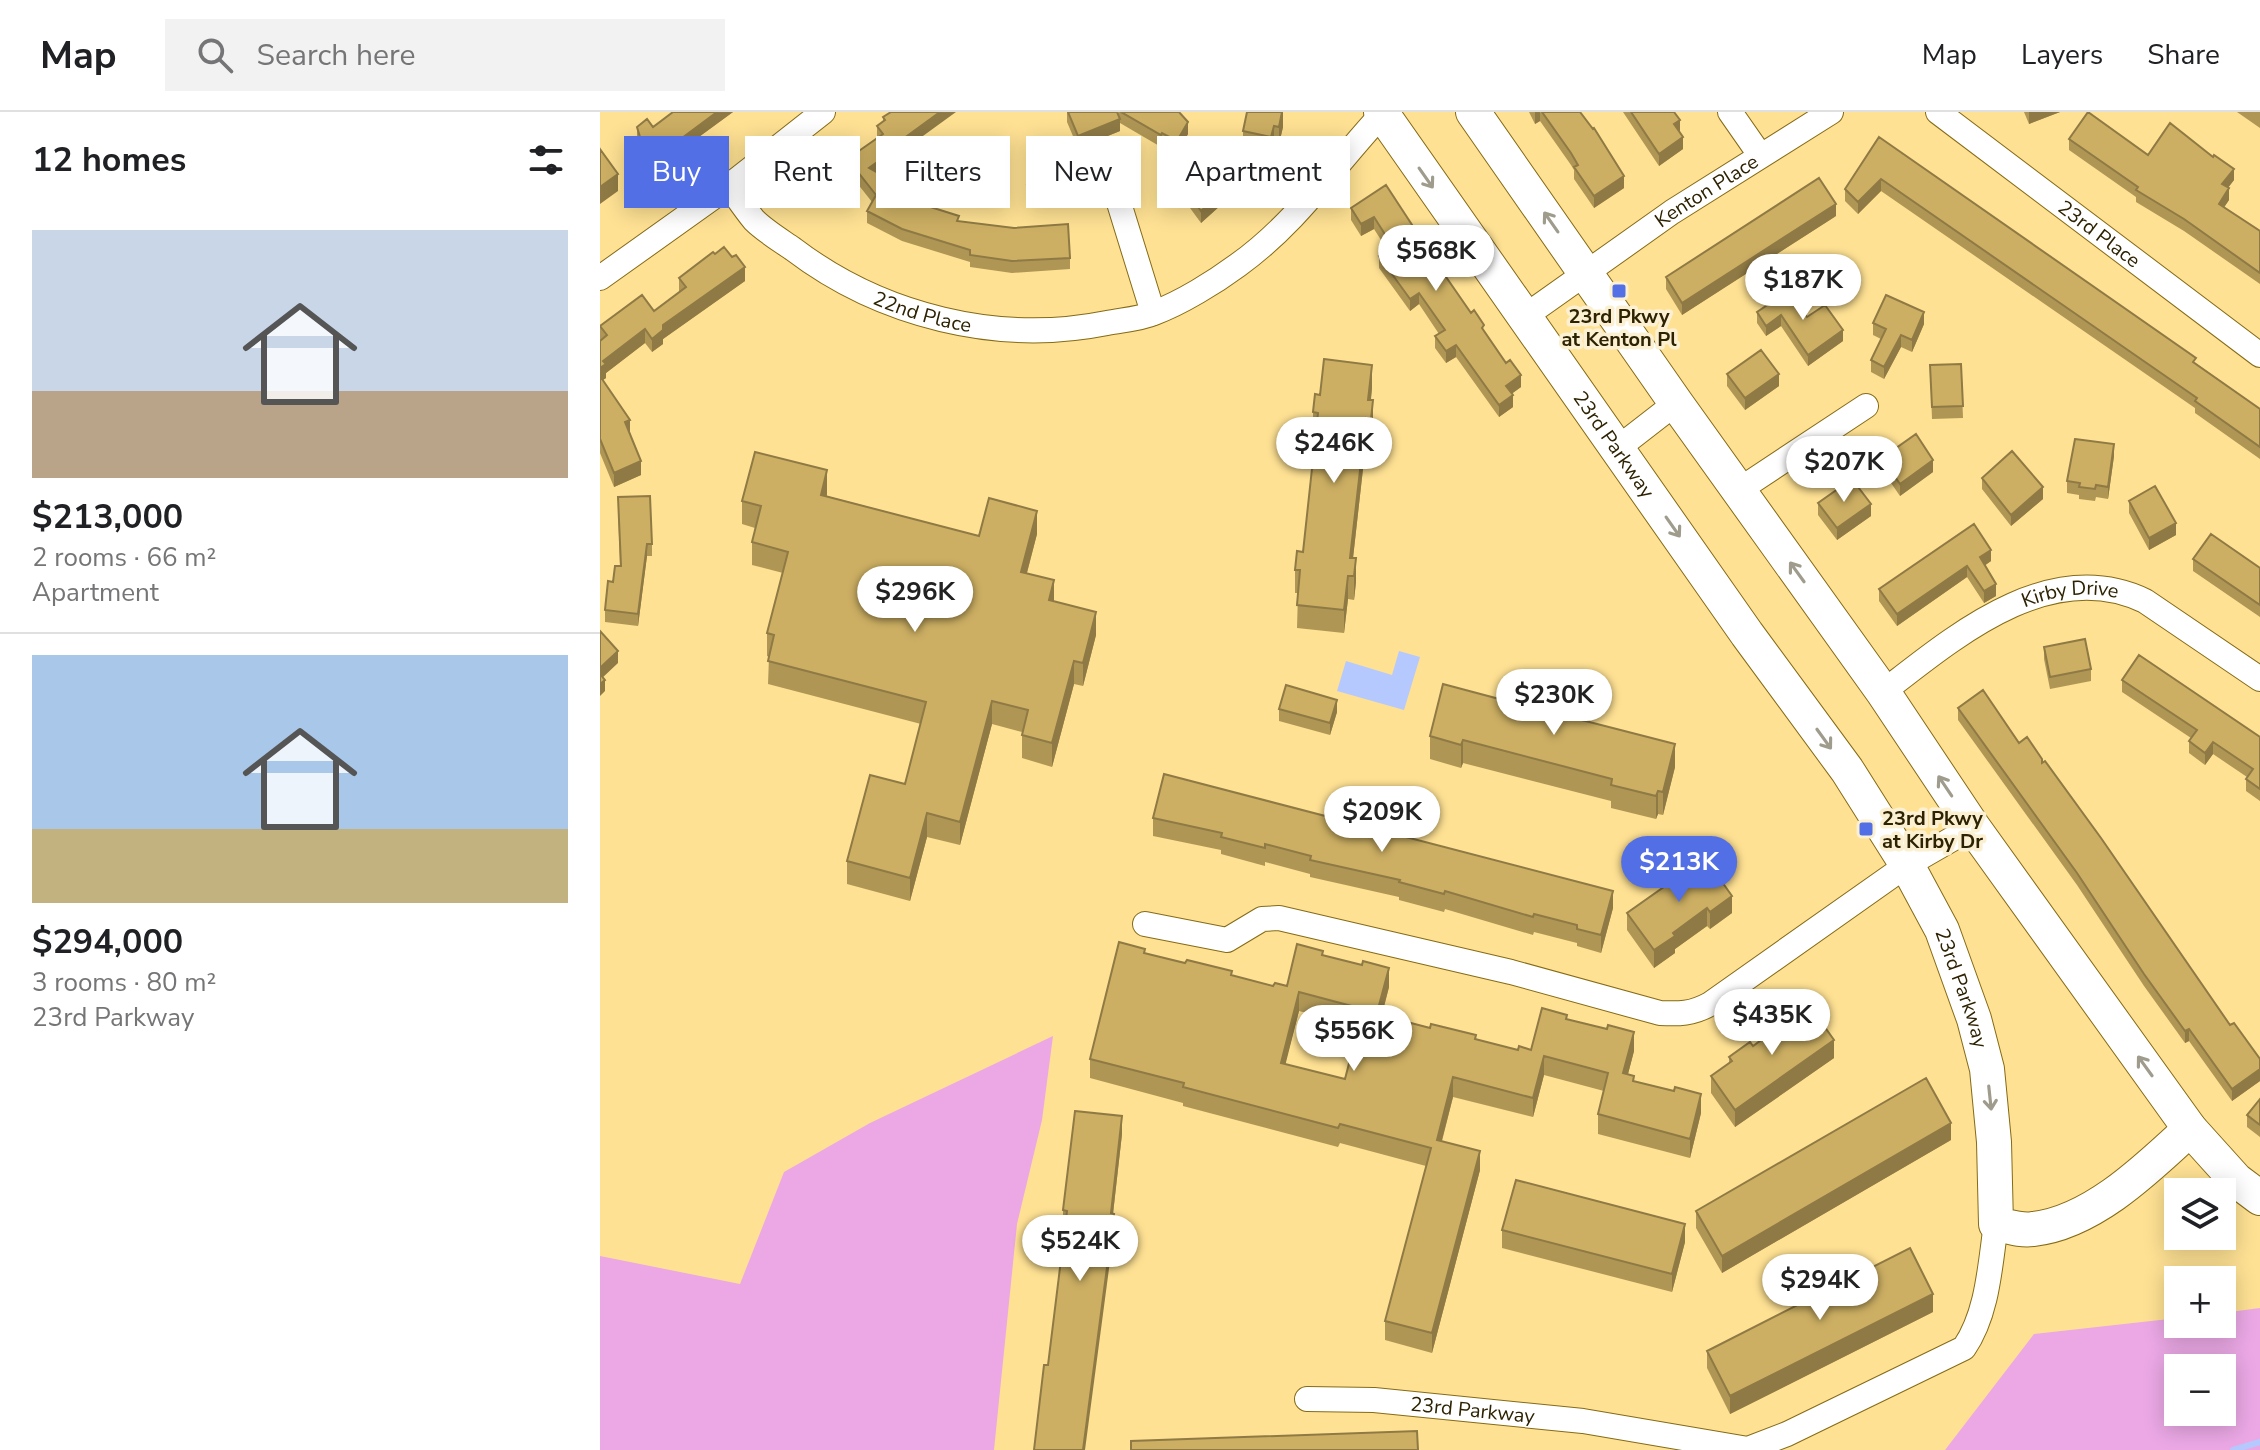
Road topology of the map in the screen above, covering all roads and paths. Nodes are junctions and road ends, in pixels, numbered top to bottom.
1 (823, 112) edge
2 (1382, 112) edge
3 (1473, 112) edge
4 (1730, 112) edge
5 (1831, 112) edge
6 (1938, 112) edge
7 (1760, 155) junction
8 (729, 186) joint
9 (698, 208) edge
10 (1121, 208) edge
11 (1586, 272) junction
12 (600, 278) edge
13 (1153, 313) junction
14 (1524, 317) junction
15 (2260, 355) edge
16 (1676, 403) junction
17 (1866, 406) dead end
18 (1618, 448) junction
19 (1739, 490) junction
20 (2260, 679) edge
21 (1883, 692) junction
22 (1973, 827) junction
23 (1907, 865) junction
24 (1145, 924) dead end
25 (2190, 1129) junction
26 (2260, 1198) edge
27 (1996, 1224) junction
28 (1307, 1399) dead end

1 - 8 street
2 - 13 street, 22nd Place
2 -> 14 street, 23rd Parkway
11 -> 3 street
4 - 7 street
5 - 7 street, Kenton Place
6 - 15 street, 23rd Place
7 - 11 street, Kenton Place
8 - 13 street, 22nd Place
9 - 12 street
10 - 13 street
11 - 14 street, Kenton Place
11 - 16 street
14 - 18 street, 23rd Parkway
16 - 18 street
16 - 19 street
17 - 19 street
18 -> 23 street, 23rd Parkway
21 -> 19 street
20 - 21 street, Kirby Drive
22 -> 21 street
22 - 23 street
25 -> 22 street
23 - 24 street
23 -> 27 street, 23rd Parkway
25 - 26 street
25 - 27 street
27 - 28 street, 23rd Parkway

